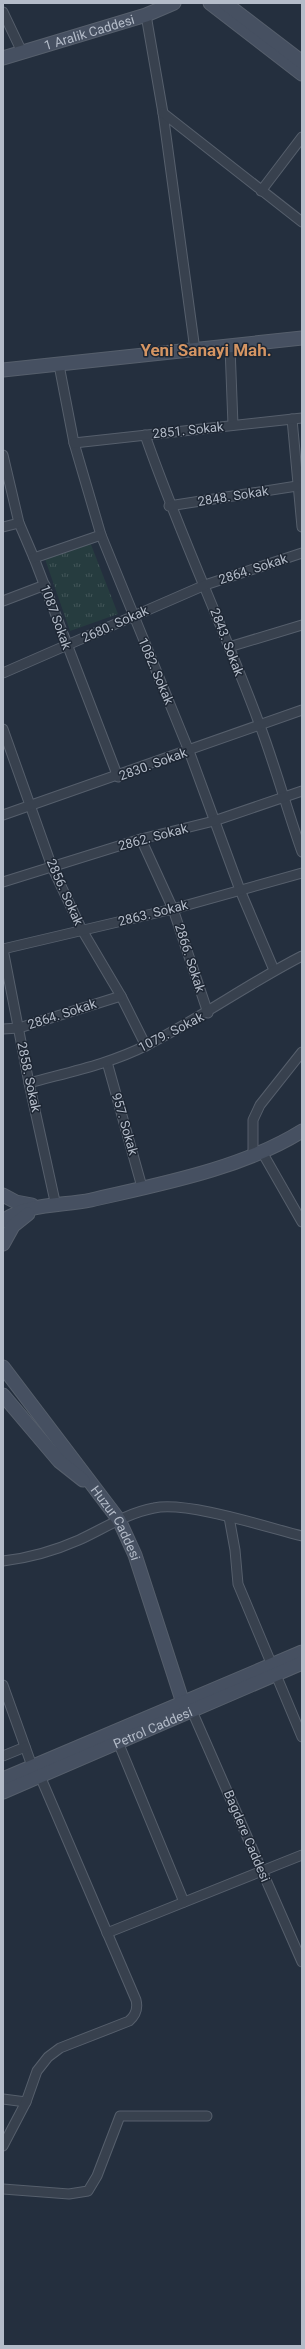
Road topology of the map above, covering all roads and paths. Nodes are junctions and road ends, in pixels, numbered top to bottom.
1 (174, 3) edge
2 (210, 3) edge
3 (225, 3) edge
4 (3, 12) edge
5 (146, 15) junction
6 (22, 52) junction
7 (3, 58) edge
8 (302, 62) edge
9 (302, 74) edge
10 (163, 113) junction
11 (302, 137) edge
12 (261, 192) junction
13 (302, 222) edge
14 (302, 338) edge
15 (230, 347) junction
16 (195, 350) junction
17 (59, 365) junction
18 (3, 370) edge
19 (302, 418) edge
20 (292, 419) junction
21 (233, 425) junction
22 (145, 435) junction
23 (74, 444) junction
24 (3, 455) edge
25 (297, 486) junction
26 (169, 506) junction
27 (19, 523) junction
28 (3, 526) edge
29 (302, 527) edge
30 (101, 535) junction
31 (302, 552) edge
32 (34, 558) junction
33 (45, 585) junction
34 (205, 585) junction
35 (3, 601) edge
36 (132, 615) junction
37 (302, 625) edge
38 (66, 646) junction
39 (229, 647) junction
40 (3, 673) edge
41 (302, 710) edge
42 (260, 725) junction
43 (3, 729) edge
44 (189, 751) junction
45 (118, 777) junction
46 (302, 792) edge
47 (282, 798) junction
48 (31, 804) junction
49 (3, 815) edge
50 (214, 821) junction
51 (141, 839) junction
52 (302, 852) edge
53 (52, 867) junction
54 (302, 873) edge
55 (3, 882) edge
56 (240, 890) junction
57 (173, 909) junction
58 (82, 930) junction
59 (3, 949) edge
60 (302, 956) edge
61 (274, 970) junction
62 (121, 996) junction
63 (208, 1012) junction
64 (19, 1028) junction
65 (3, 1029) edge
66 (146, 1046) junction
67 (302, 1052) edge
68 (107, 1062) junction
69 (29, 1083) junction
70 (302, 1132) edge
71 (258, 1154) junction
72 (142, 1187) junction
73 (3, 1196) edge
74 (50, 1206) junction
75 (3, 1221) edge
76 (302, 1222) edge
77 (3, 1244) edge
78 (3, 1367) edge
79 (3, 1395) edge
80 (104, 1498) junction
81 (229, 1517) junction
82 (120, 1520) junction
83 (302, 1536) edge
84 (3, 1561) edge
85 (302, 1652) edge
86 (302, 1663) edge
87 (273, 1670) junction
88 (3, 1685) edge
89 (188, 1707) junction
90 (302, 1737) edge
91 (118, 1742) junction
92 (25, 1747) junction
93 (3, 1756) edge
94 (36, 1771) junction
95 (3, 1779) edge
96 (3, 1792) edge
97 (302, 1855) edge
98 (262, 1871) junction
99 (184, 1902) junction
100 (107, 1933) junction
101 (302, 1962) edge
102 (3, 2098) edge
103 (26, 2102) junction
104 (207, 2116) dead end
105 (3, 2146) edge
106 (3, 2189) edge

1 - 5 main road, 1 Aralik Caddesi
2 - 9 main road
3 - 8 main road
4 - 6 street
5 - 6 main road, 1 Aralik Caddesi
5 - 10 street
6 - 7 main road, 1 Aralik Caddesi
10 - 12 street
10 - 16 street
11 - 12 street
12 - 13 street
14 - 15 main road
15 - 16 main road
15 - 21 street
16 - 17 main road
17 - 18 main road
17 - 23 street, 1082. Sokak
19 - 20 street, 2851. Sokak
20 - 21 street, 2851. Sokak
20 - 25 street
21 - 22 street, 2851. Sokak
22 - 23 street, 2851. Sokak
22 - 26 street, 2843. Sokak
23 - 30 street, 1082. Sokak
24 - 27 street, 1087 Sokak
25 - 26 street, 2848. Sokak
25 - 29 street
26 - 34 street, 2843. Sokak
27 - 28 street
27 - 32 street, 1087 Sokak
30 - 32 street
30 - 36 street, 1082. Sokak
31 - 34 street, 2864. Sokak
32 - 33 street, 1087 Sokak
33 - 35 street
33 - 38 street, 1087 Sokak
34 - 36 street, 2680. Sokak
34 - 39 street, 2843. Sokak
36 - 38 street, 2680. Sokak
36 - 44 street, 1082. Sokak
37 - 39 street
38 - 40 street, 2680. Sokak
38 - 45 street, 1087 Sokak
39 - 42 street, 2843. Sokak
41 - 42 street, 2830. Sokak
42 - 44 street, 2830. Sokak
42 - 47 street, 2843. Sokak
43 - 48 street, 2856. Sokak
44 - 45 street, 2830. Sokak
44 - 50 street, 1082. Sokak
45 - 48 street, 2830. Sokak
46 - 47 street, 2862. Sokak
47 - 50 street, 2862. Sokak
47 - 52 street, 2843. Sokak
48 - 49 street, 2830. Sokak
48 - 53 street, 2856. Sokak
50 - 51 street, 2862. Sokak
50 - 56 street, 1082. Sokak
51 - 53 street, 2862. Sokak
51 - 57 street, 2866. Sokak
53 - 55 street, 2862. Sokak
53 - 58 street, 2856. Sokak
54 - 56 street, 2863. Sokak
56 - 57 street, 2863. Sokak
56 - 61 street, 1082. Sokak
57 - 58 street, 2863. Sokak
57 - 63 street, 2866. Sokak
58 - 59 street, 2863. Sokak
58 - 62 street, 2856. Sokak
59 - 64 street, 2858. Sokak
60 - 61 street, 1079. Sokak
61 - 63 street, 1079. Sokak
62 - 64 street, 2864. Sokak
62 - 66 street, 2856. Sokak
63 - 66 street, 1079. Sokak
64 - 65 street, 2864. Sokak
64 - 69 street, 2858. Sokak
66 - 68 street, 1079. Sokak
67 - 71 street
68 - 69 street, 1079. Sokak
68 - 72 street, 957. Sokak
69 - 74 street, 2858. Sokak
70 - 71 main road
71 - 72 main road
71 - 76 street
72 - 74 main road
73 - 74 main road
74 - 75 main road
74 - 77 main road
78 - 80 main road, Huzur Caddesi
79 - 80 main road
80 - 82 main road, Huzur Caddesi
81 - 82 street
81 - 83 street
81 - 87 street
82 - 84 street
82 - 89 main road, Huzur Caddesi
85 - 87 main road
86 - 87 main road, Petrol Caddesi
87 - 89 main road, Petrol Caddesi
87 - 90 street
88 - 92 street
89 - 91 main road, Petrol Caddesi
89 - 94 main road
89 - 98 street, Bagdere Caddesi
91 - 94 main road, Petrol Caddesi
91 - 99 street
92 - 93 street
92 - 94 street
94 - 95 main road
94 - 96 main road, Petrol Caddesi
94 - 100 street
97 - 98 street
98 - 99 street
98 - 101 street, Bagdere Caddesi
99 - 100 street
100 - 103 street
102 - 103 street
103 - 105 street
104 - 106 street

